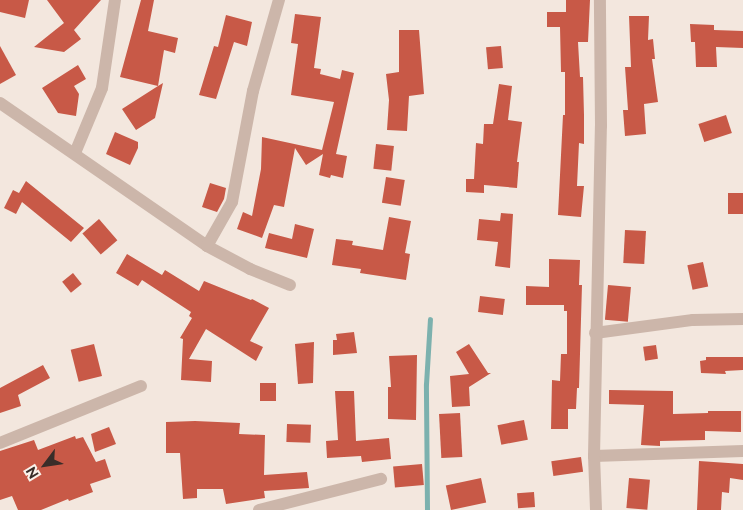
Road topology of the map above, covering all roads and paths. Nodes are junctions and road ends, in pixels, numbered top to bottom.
1 (115, 0) edge
2 (279, 0) edge
3 (600, 0) edge
4 (0, 103) edge
5 (75, 154) junction
6 (207, 246) junction
7 (290, 285) dead end
8 (743, 319) edge
9 (596, 333) junction
10 (141, 386) dead end
11 (0, 444) edge
12 (743, 451) edge
13 (594, 456) junction
14 (381, 479) dead end
15 (259, 510) edge
16 (596, 510) edge

1 - 5 street
2 - 6 street
3 - 9 street
4 - 5 street
5 - 6 street
6 - 7 street
8 - 9 street
9 - 13 street
10 - 11 street
12 - 13 street
13 - 16 street
14 - 15 street

